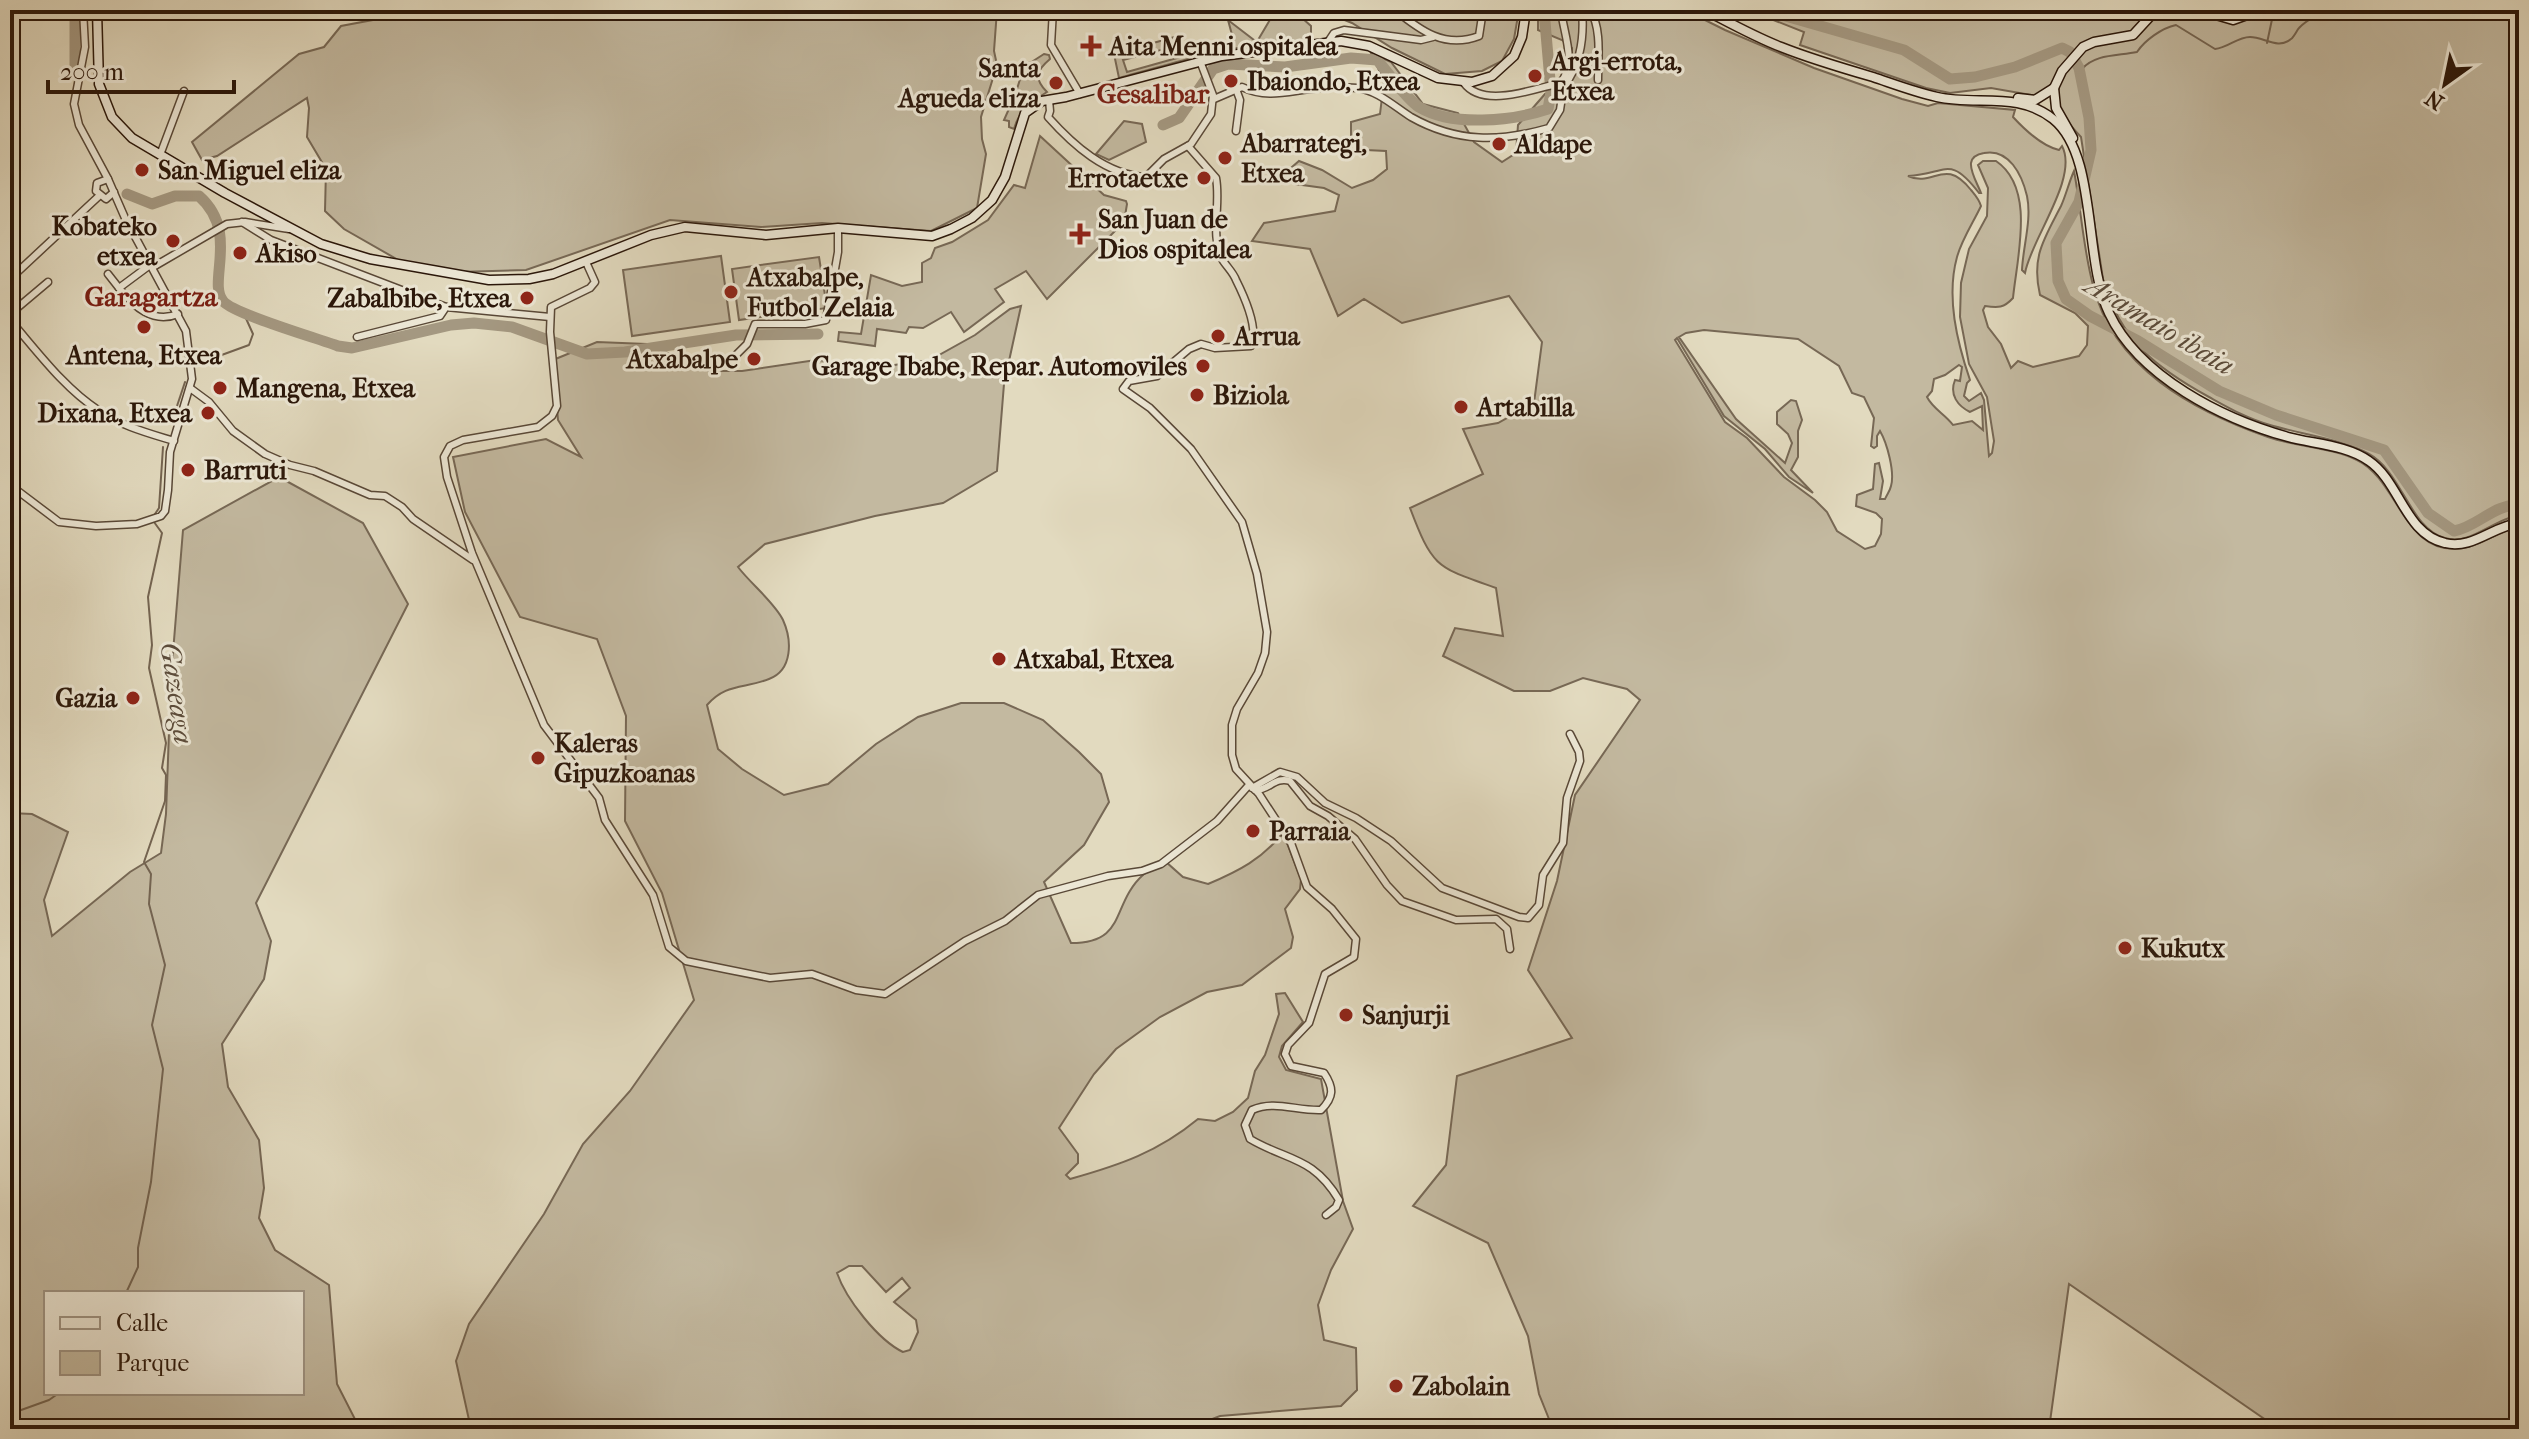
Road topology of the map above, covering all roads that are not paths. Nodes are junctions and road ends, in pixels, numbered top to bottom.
1 (83, 10) edge
2 (97, 10) edge
3 (1053, 10) edge
4 (1395, 10) edge
5 (1483, 10) edge
6 (1526, 10) edge
7 (1561, 10) edge
8 (1582, 10) edge
9 (1590, 10) edge
10 (1705, 10) edge
11 (2156, 10) edge
12 (2199, 10) edge
13 (2261, 10) edge
14 (1433, 37) junction
15 (1328, 42) junction
16 (1202, 65) junction
17 (1565, 77) junction
18 (1598, 80) dead end
19 (1464, 83) junction
20 (1239, 88) junction
21 (2054, 88) junction
22 (184, 91) dead end
23 (1080, 94) junction
24 (2046, 95) junction
25 (1214, 99) junction
26 (1049, 100) junction
27 (2002, 100) junction
28 (2055, 100) junction
29 (2043, 113) junction
30 (1236, 131) dead end
31 (1188, 146) junction
32 (2074, 149) junction
33 (160, 155) junction
34 (108, 179) junction
35 (114, 192) junction
36 (99, 196) junction
37 (242, 222) junction
38 (838, 228) junction
39 (291, 229) junction
40 (586, 262) junction
41 (152, 266) junction
42 (108, 274) dead end
43 (10, 279) edge
44 (48, 282) dead end
45 (119, 288) junction
46 (446, 307) junction
47 (178, 314) junction
48 (10, 317) edge
49 (550, 317) junction
50 (357, 337) dead end
51 (733, 358) dead end
52 (190, 388) junction
53 (174, 441) junction
54 (10, 485) edge
55 (2519, 523) edge
56 (475, 562) junction
57 (1570, 734) dead end
58 (1252, 788) junction
59 (1510, 949) dead end
60 (1326, 1215) dead end

1 - 34 street
2 - 33 main road
3 - 23 street
4 - 14 street
5 - 14 street
6 - 19 main road
7 - 17 street
8 - 17 street
9 - 18 street
10 - 27 main road
11 - 21 main road
12 - 13 main road
14 - 15 street
15 - 16 main road
15 - 19 main road
16 - 23 main road
16 - 25 street
17 - 19 street
17 - 20 street
20 - 25 street
20 - 30 street
21 - 24 main road
21 - 28 main road
22 - 33 street
23 - 26 main road
24 - 27 main road
24 - 29 main road
25 - 31 street
26 - 31 street
26 - 38 main road
27 - 29 main road
28 - 29 main road
28 - 32 main road
29 - 32 main road
31 - 58 street
32 - 55 main road
33 - 39 main road
34 - 35 street
34 - 36 street
35 - 36 street
35 - 41 street
36 - 43 street
37 - 39 street
37 - 41 street
37 - 46 street
38 - 40 main road
38 - 51 street
39 - 40 main road
40 - 49 street
41 - 45 street
41 - 47 street
42 - 45 street
44 - 48 street
45 - 47 street
46 - 49 street
46 - 50 street
47 - 52 street
48 - 53 street
49 - 56 street
52 - 53 street
52 - 56 street
53 - 54 street
56 - 58 street
57 - 58 street
58 - 59 street
58 - 60 street

